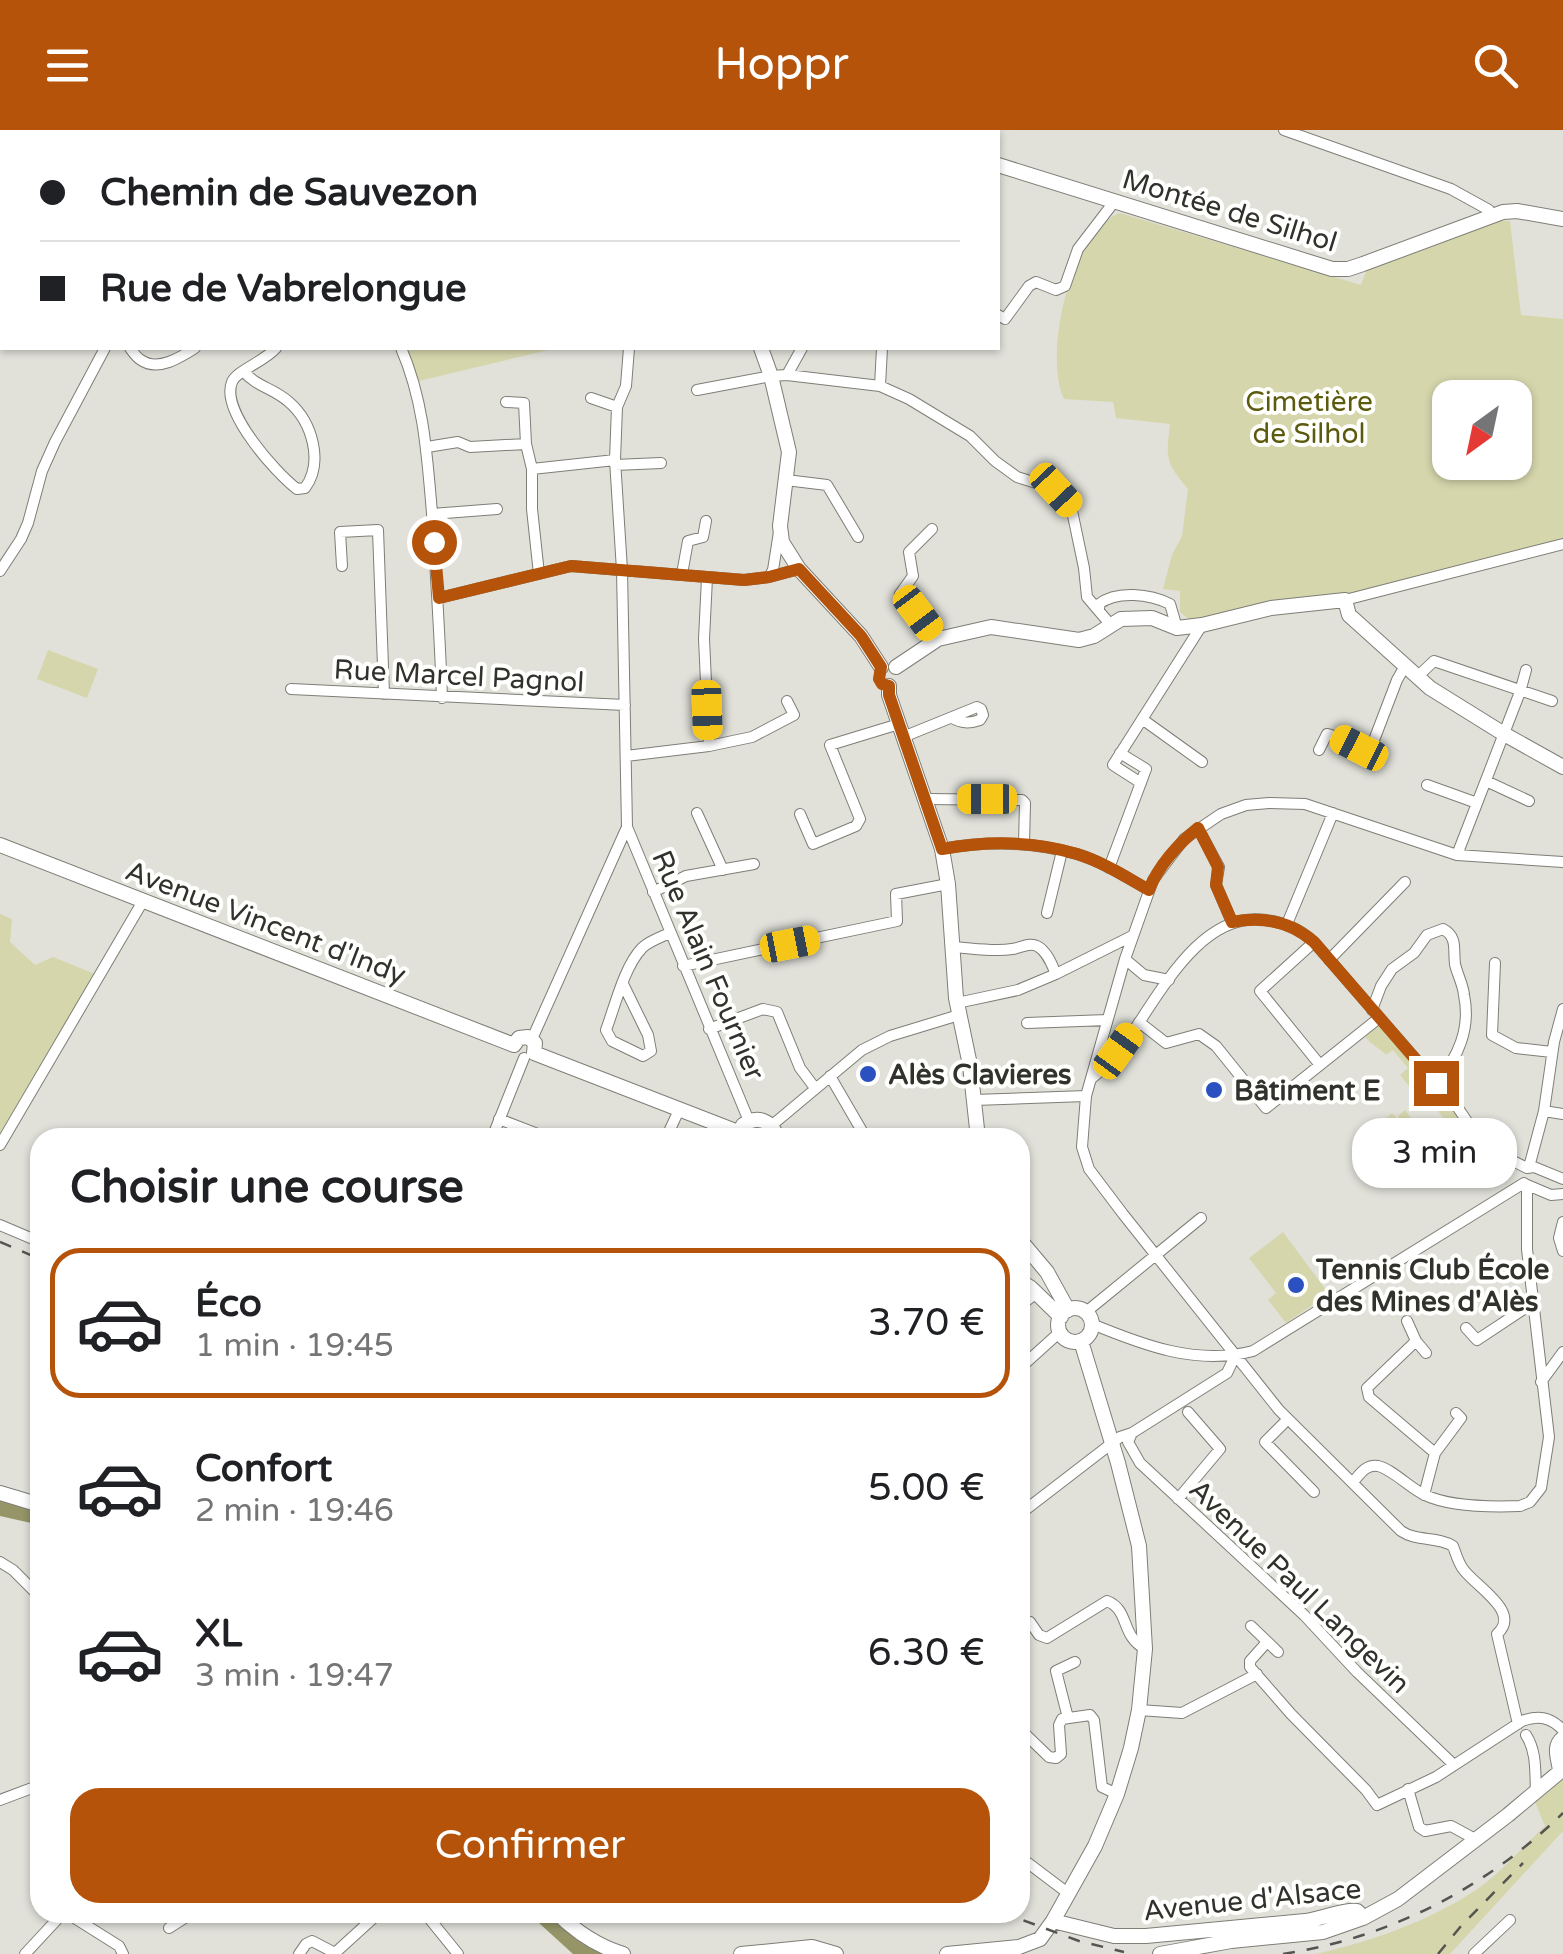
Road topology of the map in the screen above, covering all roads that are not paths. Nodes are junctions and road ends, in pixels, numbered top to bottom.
1 (1284, 130) edge
2 (1000, 166) edge
3 (1114, 202) junction
4 (1492, 216) junction
5 (1563, 219) edge
6 (1000, 315) edge
7 (104, 350) edge
8 (132, 350) edge
9 (191, 350) edge
10 (274, 350) edge
11 (401, 350) edge
12 (628, 350) edge
13 (761, 350) edge
14 (801, 350) edge
15 (882, 350) edge
16 (243, 371) junction
17 (771, 376) junction
18 (787, 376) junction
19 (880, 386) junction
20 (698, 390) dead end
21 (590, 398) dead end
22 (506, 402) dead end
23 (617, 407) junction
24 (526, 444) junction
25 (428, 446) junction
26 (615, 463) junction
27 (661, 464) dead end
28 (532, 469) junction
29 (786, 480) junction
30 (497, 509) dead end
31 (432, 514) junction
32 (706, 521) dead end
33 (780, 526) junction
34 (932, 529) dead end
35 (858, 537) dead end
36 (1563, 544) edge
37 (342, 566) dead end
38 (799, 569) junction
39 (622, 570) junction
40 (0, 571) edge
41 (539, 574) junction
42 (682, 574) junction
43 (769, 577) junction
44 (707, 578) junction
45 (439, 598) junction
46 (1345, 600) junction
47 (1099, 610) junction
48 (1110, 624) junction
49 (1202, 625) junction
50 (1177, 628) junction
51 (938, 640) junction
52 (889, 667) junction
53 (1526, 670) dead end
54 (1411, 672) junction
55 (291, 689) dead end
56 (1520, 692) junction
57 (384, 694) junction
58 (442, 698) junction
59 (1552, 701) dead end
60 (787, 702) dead end
61 (624, 705) junction
62 (952, 718) dead end
63 (1142, 719) junction
64 (901, 730) junction
65 (1504, 734) junction
66 (709, 746) junction
67 (1319, 750) dead end
68 (626, 756) junction
69 (1202, 762) dead end
70 (1563, 767) edge
71 (1486, 782) junction
72 (1428, 785) dead end
73 (926, 799) junction
74 (1530, 801) dead end
75 (1477, 803) junction
76 (697, 814) dead end
77 (800, 814) dead end
78 (1332, 814) junction
79 (627, 827) junction
80 (1198, 828) junction
81 (1024, 844) junction
82 (0, 845) edge
83 (942, 849) junction
84 (1062, 851) junction
85 (1457, 855) junction
86 (1563, 862) edge
87 (754, 864) dead end
88 (1110, 868) junction
89 (722, 870) junction
90 (1405, 882) dead end
91 (948, 884) junction
92 (1149, 890) junction
93 (654, 892) junction
94 (144, 901) junction
95 (1047, 913) dead end
96 (1232, 922) junction
97 (1287, 924) junction
98 (670, 933) junction
99 (1132, 936) junction
100 (1314, 942) junction
101 (952, 947) junction
102 (1125, 959) junction
103 (1329, 960) junction
104 (1495, 964) dead end
105 (684, 966) junction
106 (1056, 974) junction
107 (1169, 980) junction
108 (624, 984) junction
109 (958, 1009) junction
110 (1563, 1009) edge
111 (1376, 1014) junction
112 (1107, 1020) junction
113 (1139, 1022) junction
114 (1027, 1023) dead end
115 (710, 1029) junction
116 (530, 1050) junction
117 (1552, 1052) junction
118 (1320, 1065) junction
119 (830, 1076) junction
120 (1090, 1080) junction
121 (1436, 1083) junction
122 (816, 1088) junction
123 (1086, 1096) junction
124 (974, 1100) junction
125 (679, 1110) junction
126 (1544, 1111) junction
127 (1563, 1114) edge
128 (500, 1118) junction
129 (496, 1128) edge
130 (524, 1128) edge
131 (671, 1128) edge
132 (735, 1128) edge
133 (740, 1128) edge
134 (745, 1128) edge
135 (770, 1128) edge
136 (778, 1128) edge
137 (860, 1128) edge
138 (977, 1128) edge
139 (0, 1145) edge
140 (1528, 1168) junction
141 (1563, 1179) edge
142 (1525, 1185) junction
143 (1563, 1194) edge
144 (1201, 1218) dead end
145 (1563, 1222) edge
146 (0, 1225) edge
147 (30, 1238) edge
148 (1030, 1251) edge
149 (1563, 1251) edge
150 (1156, 1254) junction
151 (1030, 1288) edge
152 (1036, 1293) junction
153 (1030, 1298) edge
154 (1534, 1302) junction
155 (1089, 1318) junction
156 (1063, 1320) junction
157 (1407, 1321) dead end
158 (1466, 1328) dead end
159 (1081, 1341) junction
160 (1416, 1341) junction
161 (1563, 1352) edge
162 (1426, 1353) dead end
163 (1236, 1354) junction
164 (1030, 1357) edge
165 (1541, 1382) junction
166 (1188, 1412) dead end
167 (1456, 1413) dead end
168 (1288, 1419) junction
169 (1132, 1433) junction
170 (1112, 1445) junction
171 (1436, 1453) junction
172 (1137, 1459) junction
173 (1118, 1464) junction
174 (1353, 1482) junction
175 (1314, 1492) dead end
176 (0, 1493) edge
177 (1424, 1495) junction
178 (1178, 1499) junction
179 (30, 1503) edge
180 (1030, 1506) edge
181 (0, 1562) edge
182 (30, 1587) edge
183 (1030, 1622) dead end
184 (1251, 1626) dead end
185 (1267, 1642) junction
186 (1144, 1650) junction
187 (1278, 1652) dead end
188 (1075, 1662) dead end
189 (1257, 1674) junction
190 (1139, 1710) junction
191 (1068, 1718) junction
192 (1520, 1722) junction
193 (1526, 1734) dead end
194 (1030, 1739) edge
195 (1561, 1749) edge
196 (1453, 1764) junction
197 (1408, 1789) junction
198 (30, 1790) edge
199 (1536, 1793) junction
200 (1117, 1794) junction
201 (0, 1800) edge
202 (1476, 1839) junction
203 (1030, 1866) edge
204 (1066, 1899) junction
205 (1363, 1918) junction
206 (1510, 1920) dead end
207 (1053, 1921) junction
208 (54, 1923) edge
209 (82, 1923) edge
210 (178, 1923) edge
211 (368, 1923) edge
212 (433, 1923) edge
213 (567, 1923) edge
214 (1081, 1927) junction
215 (170, 1928) dead end
216 (24, 1954) edge
217 (123, 1954) edge
218 (299, 1954) edge
219 (458, 1954) edge
220 (623, 1954) edge
221 (741, 1954) edge
222 (836, 1954) edge
223 (947, 1954) edge
224 (1160, 1954) edge
225 (1474, 1954) edge

1 - 4 street
2 - 3 street, Montée de Silhol
3 - 4 street, Montée de Silhol
3 - 6 street
4 - 5 street, Montée de Silhol
7 - 40 street
8 - 9 street
10 - 16 street
11 - 25 street
12 - 23 street
13 - 17 street
14 - 18 street
15 - 19 street
16 - 16 street
17 - 18 street
17 - 20 street
17 - 29 street
18 - 19 street
19 - 47 street
21 - 23 street
22 - 24 street
23 - 26 street
24 - 25 street
24 - 28 street
25 - 31 street
26 - 27 street
26 - 28 street
26 - 39 street
28 - 41 street
29 - 33 street
29 - 35 street
30 - 31 street
31 - 45 street
32 - 42 street
33 - 38 street
33 - 43 street
34 - 51 street
36 - 46 street
37 - 57 street
38 - 43 street
38 - 52 street
39 - 41 street
39 - 42 street
39 - 61 street
41 - 45 street
42 - 44 street
43 - 44 street
44 - 66 street
45 - 58 street
46 - 49 street
46 - 54 street
47 - 48 street
47 - 50 street
48 - 50 street
48 - 51 street
49 - 50 street
49 - 63 street
51 - 52 street
52 - 64 street
53 - 56 street
54 - 56 street
54 - 65 street
54 - 67 street
55 - 57 street, Rue Marcel Pagnol
56 - 59 street
56 - 65 street
57 - 58 street, Rue Marcel Pagnol
58 - 61 street, Rue Marcel Pagnol
60 - 66 street
61 - 68 street
62 - 64 street
63 - 69 street
63 - 88 street
64 - 73 street
64 - 77 street
65 - 70 street
65 - 71 street
66 - 68 street
68 - 79 street
71 - 74 street
71 - 75 street
72 - 75 street
73 - 81 street
73 - 83 street
75 - 85 street
76 - 89 street
78 - 80 street
78 - 85 street
78 - 97 street
79 - 93 street, Rue Alain Fournier
79 - 116 street
80 - 92 street
80 - 96 street
81 - 83 street
81 - 84 street
82 - 94 street, Avenue Vincent d'Indy
83 - 91 street
84 - 88 street
84 - 95 street
85 - 86 street
87 - 89 street
88 - 92 street
89 - 93 street
90 - 103 street
91 - 101 street
91 - 105 street
92 - 99 street
93 - 98 street, Rue Alain Fournier
94 - 116 street, Avenue Vincent d'Indy
94 - 139 street
96 - 97 street
96 - 107 street
97 - 100 street
98 - 105 street, Rue Alain Fournier
98 - 108 street
99 - 102 street
99 - 106 street
100 - 103 street
100 - 118 street
101 - 106 street
101 - 109 street
102 - 107 street
102 - 112 street
103 - 111 street
104 - 117 street
105 - 115 street, Rue Alain Fournier
106 - 109 street
107 - 113 street
108 - 108 street
109 - 119 street
109 - 124 street
110 - 117 street
111 - 118 street
111 - 121 street
111 - 121 street
112 - 114 street
112 - 120 street
113 - 118 street
113 - 120 street
115 - 122 street
115 - 133 street, Rue Alain Fournier
116 - 125 street
116 - 128 street
117 - 126 street
119 - 122 street
119 - 137 street
120 - 123 street
121 - 140 street
122 - 136 street
123 - 124 street
123 - 150 street
124 - 138 street
125 - 131 street
125 - 132 street
126 - 127 street
126 - 140 street
128 - 129 street
128 - 130 street
134 - 135 street
140 - 141 street
140 - 142 street
142 - 143 street
142 - 154 street
142 - 163 street
144 - 150 street
145 - 149 street
146 - 147 street
148 - 156 street
150 - 155 street
150 - 163 street
151 - 152 street
152 - 153 street
152 - 156 street
154 - 158 street
154 - 165 street
155 - 156 street
155 - 159 street
155 - 163 street
156 - 159 street
156 - 164 street
157 - 160 street
159 - 170 street
160 - 162 street
160 - 171 street
161 - 165 street
163 - 168 street
163 - 169 street
165 - 177 street
166 - 178 street
167 - 171 street
168 - 174 street
168 - 175 street
169 - 170 street
169 - 172 street
170 - 172 street
170 - 173 street
170 - 180 street
171 - 177 street
172 - 173 street
172 - 178 street, Avenue Paul Langevin
173 - 186 street
174 - 177 street
174 - 192 street
176 - 179 street
178 - 196 street, Avenue Paul Langevin
181 - 182 street
183 - 186 street
184 - 185 street
185 - 187 street
185 - 189 street
186 - 190 street
188 - 191 street
189 - 190 street
189 - 197 street
190 - 200 street
191 - 194 street
191 - 200 street
192 - 195 street
192 - 196 street
193 - 199 street
195 - 199 street, Avenue d'Alsace
196 - 197 street
197 - 202 street
198 - 201 street
199 - 202 street, Avenue d'Alsace
200 - 204 street
202 - 205 street, Avenue d'Alsace
203 - 204 street
204 - 207 street
204 - 214 street
205 - 214 street, Avenue d'Alsace
205 - 224 street
206 - 225 street
207 - 214 street, Avenue d'Alsace
207 - 223 street
208 - 216 street
209 - 217 street
210 - 215 street
211 - 218 street
212 - 219 street
213 - 220 street
221 - 222 street

